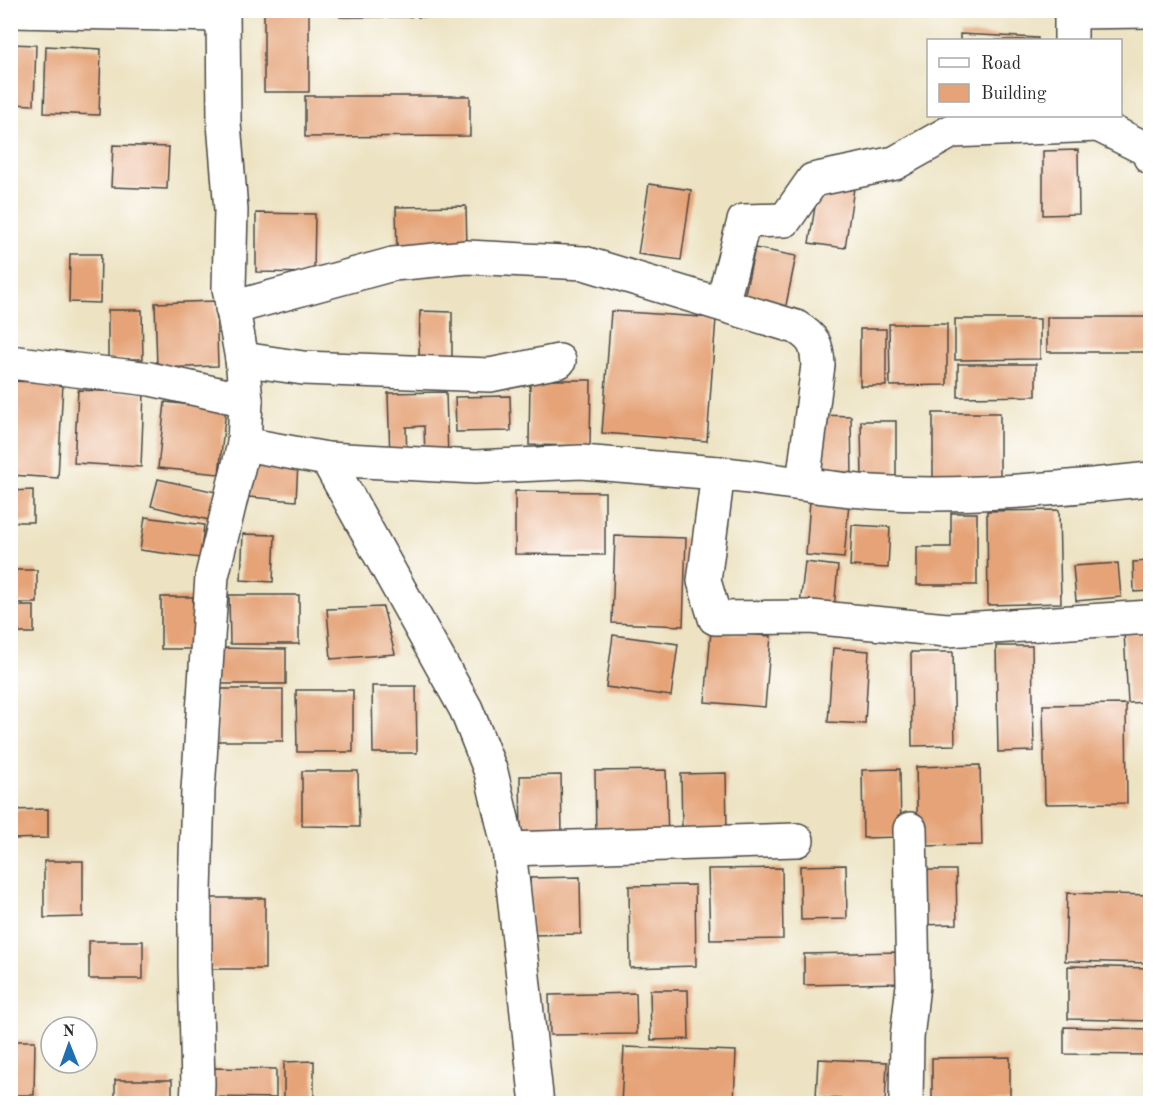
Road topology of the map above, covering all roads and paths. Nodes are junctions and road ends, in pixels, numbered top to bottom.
1 (10, 11) edge
2 (1150, 11) edge
3 (223, 13) edge
4 (1071, 21) edge
5 (1094, 120) edge
6 (1150, 157) edge
7 (722, 304) junction
8 (232, 308) junction
9 (242, 359) junction
10 (559, 361) dead end
11 (10, 362) edge
12 (246, 400) junction
13 (244, 444) junction
14 (327, 459) junction
15 (718, 473) junction
16 (1150, 479) edge
17 (804, 483) junction
18 (1150, 617) edge
19 (910, 829) dead end
20 (797, 840) dead end
21 (509, 849) junction
22 (197, 1104) edge
23 (537, 1104) edge
24 (906, 1104) edge

1 - 3 street
2 - 4 street
3 - 8 street
5 - 6 street
5 - 7 street
7 - 8 street
7 - 17 street
8 - 9 street
9 - 10 street
9 - 12 street
11 - 12 street
12 - 13 street
13 - 14 street
13 - 22 street
14 - 15 street
14 - 21 street
15 - 17 street
15 - 18 street
16 - 17 street
19 - 24 street
20 - 21 street
21 - 23 street

